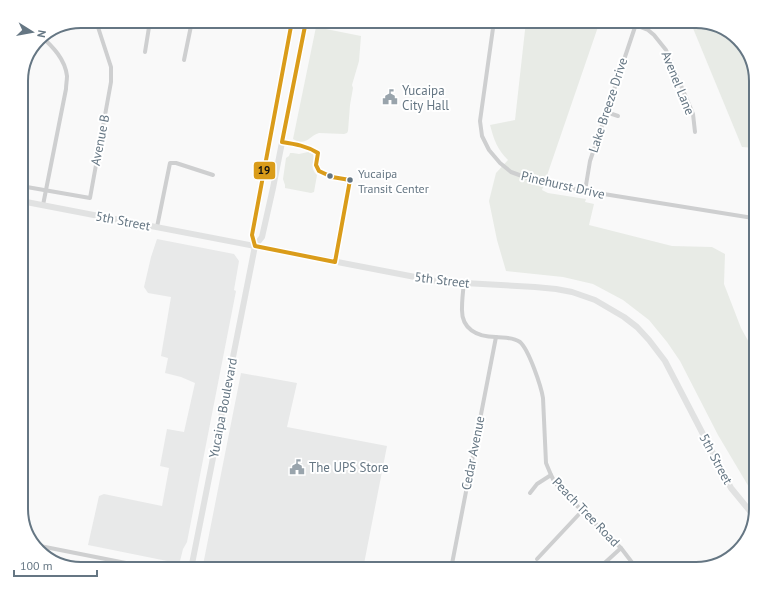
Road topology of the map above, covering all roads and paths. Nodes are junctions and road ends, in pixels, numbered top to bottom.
1 (98, 28) edge
2 (149, 28) edge
3 (191, 28) edge
4 (291, 28) edge
5 (305, 28) edge
6 (493, 28) edge
7 (634, 28) edge
8 (645, 28) edge
9 (52, 46) edge
10 (145, 52) dead end
11 (184, 60) dead end
12 (606, 112) junction
13 (618, 116) dead end
14 (695, 132) dead end
15 (213, 175) dead end
16 (28, 187) edge
17 (46, 191) junction
18 (585, 191) junction
19 (28, 202) edge
20 (43, 205) junction
21 (749, 217) edge
22 (157, 228) junction
23 (255, 246) junction
24 (464, 283) junction
25 (496, 338) junction
26 (551, 475) junction
27 (530, 493) dead end
28 (749, 510) edge
29 (582, 511) junction
30 (47, 548) edge
31 (621, 548) junction
32 (537, 559) dead end
33 (120, 562) edge
34 (192, 562) edge
35 (452, 562) edge
36 (606, 562) edge
37 (632, 562) edge

1 - 17 street, Avenue B
2 - 10 street
3 - 11 street
4 - 23 main road, Yucaipa Boulevard
5 - 23 main road, Yucaipa Boulevard
6 - 18 street, Pinehurst Drive
7 - 12 street, Lake Breeze Drive
8 - 14 street, Avenel Lane
9 - 17 street
12 - 13 street
12 - 18 street, Lake Breeze Drive
15 - 22 street
16 - 17 street
17 - 20 street
18 - 21 street, Pinehurst Drive
19 - 20 main road, 5th Street
20 - 22 main road, 5th Street
22 - 23 main road, 5th Street
23 - 24 main road, 5th Street
23 - 34 main road, Yucaipa Boulevard
24 - 25 street, Peach Tree Road
24 - 28 main road, 5th Street
25 - 26 street, Peach Tree Road
25 - 35 street, Cedar Avenue
26 - 27 street, Peach Tree Road
26 - 29 street, Peach Tree Road
29 - 31 street, Peach Tree Road
29 - 32 street
30 - 33 street
31 - 36 street
31 - 37 street, Peach Tree Road

